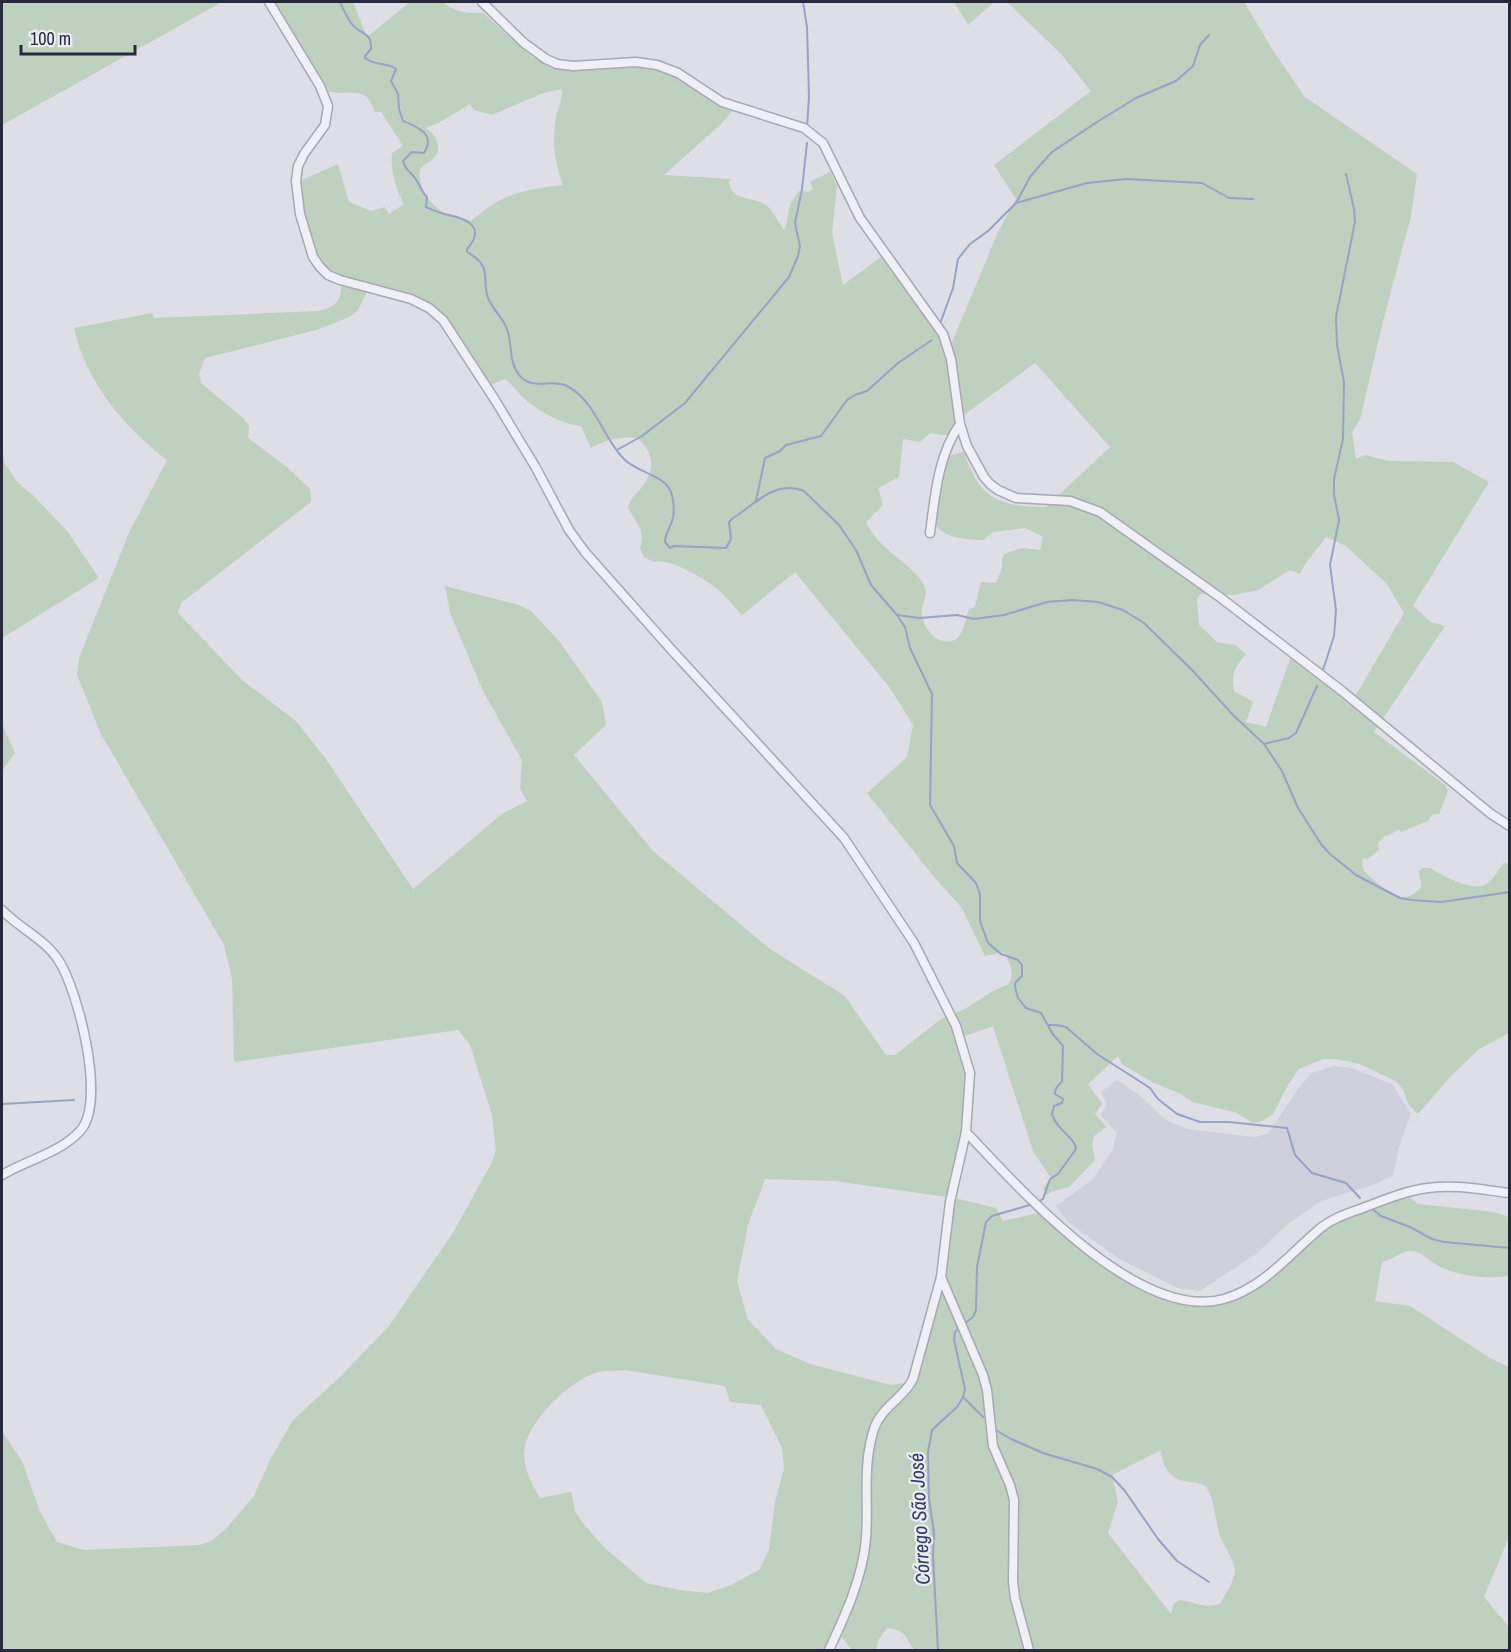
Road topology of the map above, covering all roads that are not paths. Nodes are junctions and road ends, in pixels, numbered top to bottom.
1 (269, 2) edge
2 (482, 2) edge
3 (960, 424) junction
4 (930, 533) dead end
5 (1509, 826) edge
6 (2, 910) edge
7 (966, 1132) junction
8 (2, 1175) edge
9 (1509, 1193) edge
10 (941, 1277) junction
11 (829, 1650) edge
12 (1029, 1650) edge

1 - 7 street
2 - 3 street
3 - 4 street
3 - 5 street
6 - 8 street
7 - 9 street
7 - 10 street
10 - 11 street
10 - 12 street

